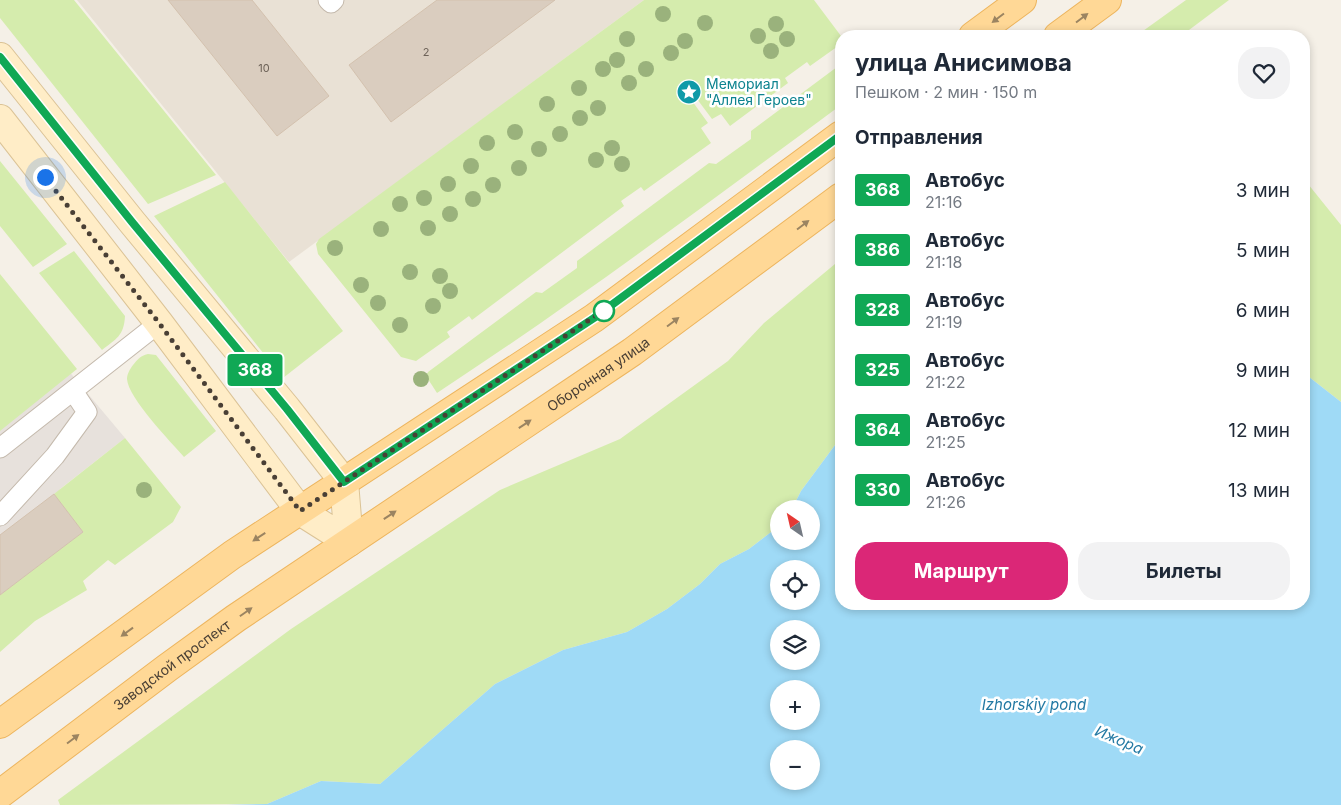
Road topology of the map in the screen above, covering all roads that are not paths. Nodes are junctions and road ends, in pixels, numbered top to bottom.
1 (328, 0) edge
2 (334, 0) edge
3 (1022, 0) edge
4 (1107, 0) edge
5 (981, 30) edge
6 (1066, 30) edge
7 (0, 56) edge
8 (0, 119) edge
9 (835, 140) edge
10 (835, 201) edge
11 (159, 323) junction
12 (73, 391) junction
13 (0, 448) edge
14 (344, 482) junction
15 (300, 511) junction
16 (0, 516) edge
17 (349, 542) junction
18 (0, 724) edge
19 (0, 794) edge

1 - 2 lane
3 -> 5 main road
6 -> 4 main road
7 - 14 main road
8 - 11 main road
9 - 14 main road
17 -> 10 main road, Оборонная улица
11 - 12 lane
11 - 15 main road
12 - 13 lane
12 - 16 lane
14 - 15 main road
14 - 17 main road
15 - 17 main road
15 -> 18 main road
19 -> 17 main road, Заводской проспект

